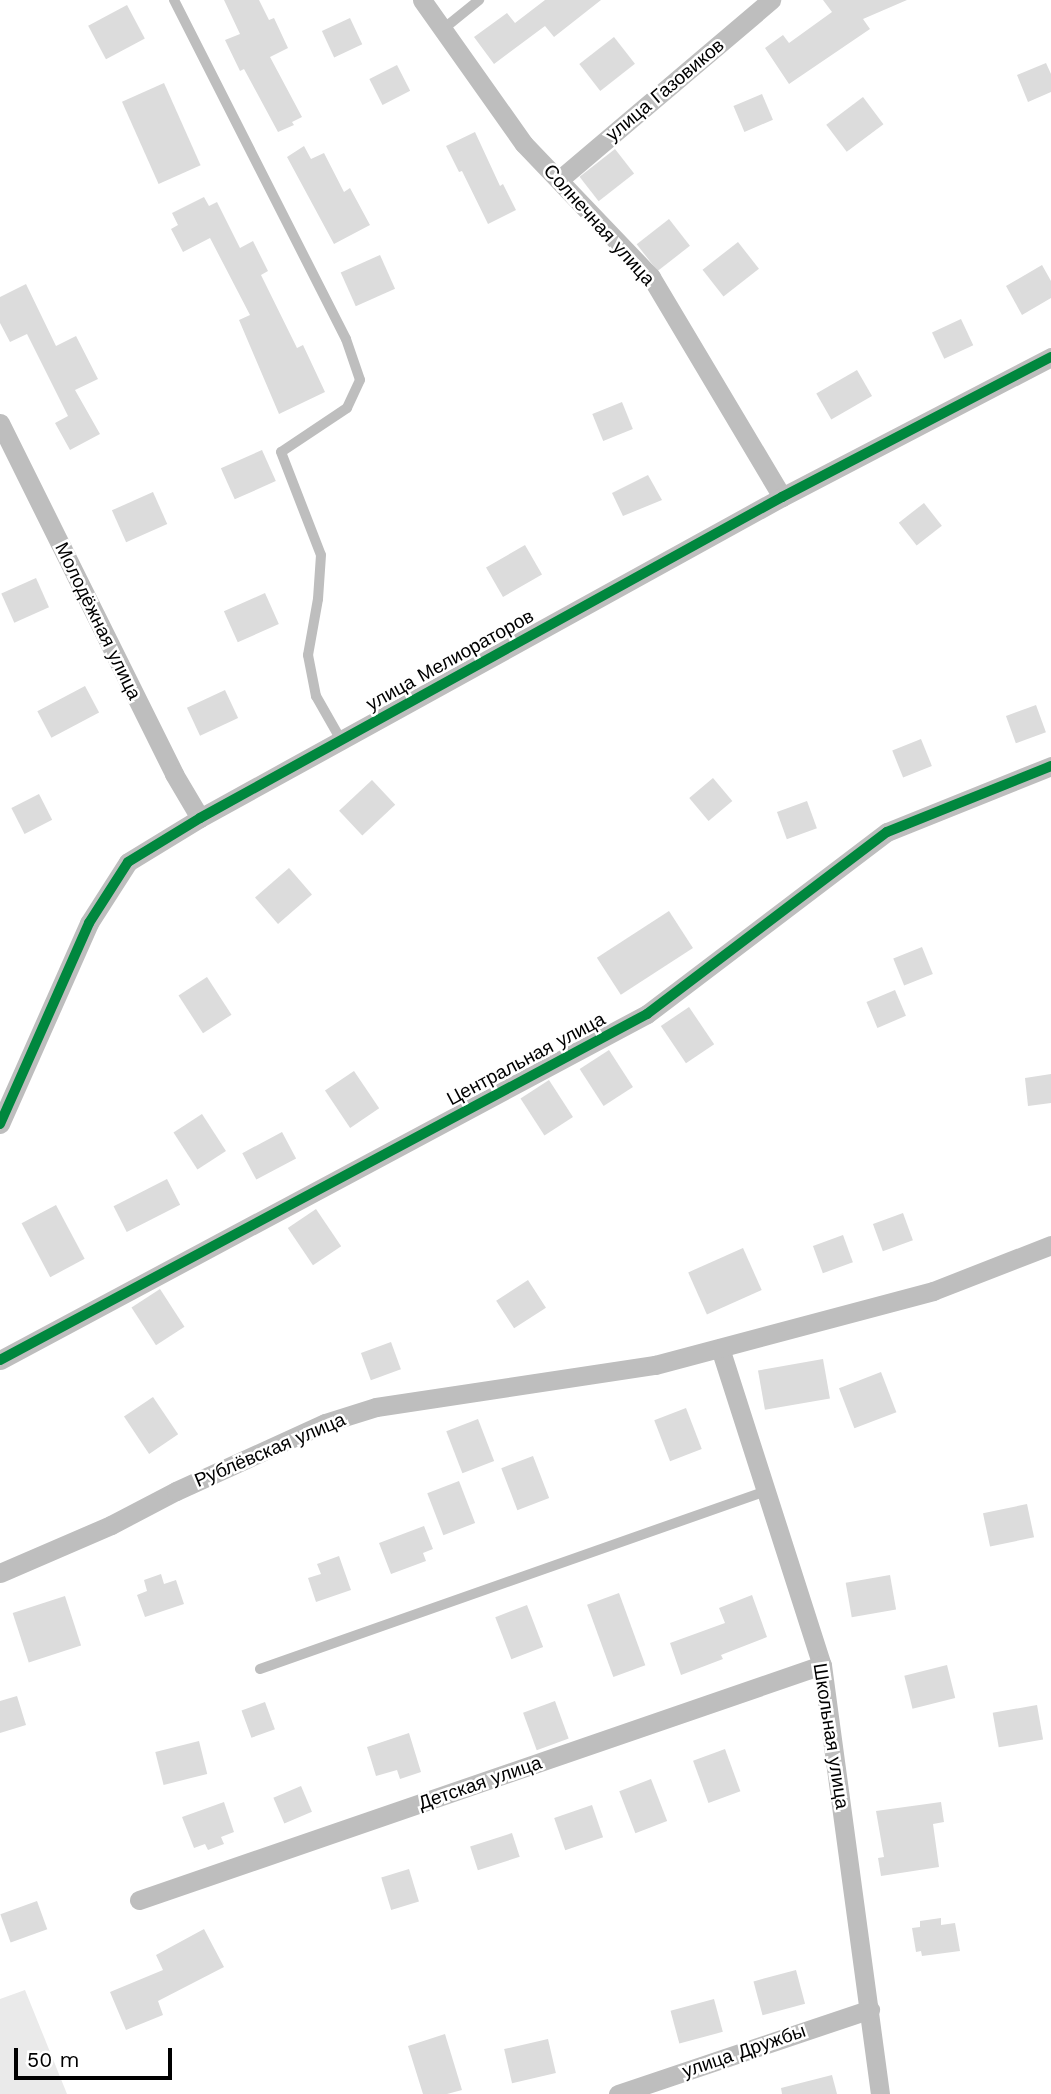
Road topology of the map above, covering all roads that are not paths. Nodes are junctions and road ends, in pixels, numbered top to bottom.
1 (174, 0) edge
2 (422, 0) edge
3 (479, 0) edge
4 (771, 0) edge
5 (442, 30) junction
6 (559, 179) junction
7 (1051, 357) edge
8 (0, 423) edge
9 (782, 497) junction
10 (341, 740) junction
11 (1051, 766) edge
12 (200, 818) junction
13 (0, 1124) edge
14 (1051, 1245) edge
15 (720, 1348) junction
16 (0, 1360) edge
17 (766, 1491) junction
18 (0, 1573) edge
19 (822, 1665) junction
20 (260, 1668) dead end
21 (139, 1900) dead end
22 (870, 2009) junction
23 (618, 2094) edge
24 (880, 2094) edge

1 - 10 lane
2 - 5 street, Солнечная улица
3 - 5 lane
4 - 6 street, улица Газовиков
5 - 6 street, Солнечная улица
6 - 9 street, Солнечная улица
7 - 9 street, улица Мелиораторов
8 - 12 street, Молодёжная улица
9 - 10 street, улица Мелиораторов
10 - 12 street, улица Мелиораторов
11 - 16 street, Центральная улица
12 - 13 street, улица Мелиораторов
14 - 15 street, Рублёвская улица
15 - 17 street, Школьная улица
15 - 18 street, Рублёвская улица
17 - 19 street, Школьная улица
17 - 20 lane
19 - 21 street, Детская улица
19 - 22 street, Школьная улица
22 - 23 street, улица Дружбы
22 - 24 street, Школьная улица

